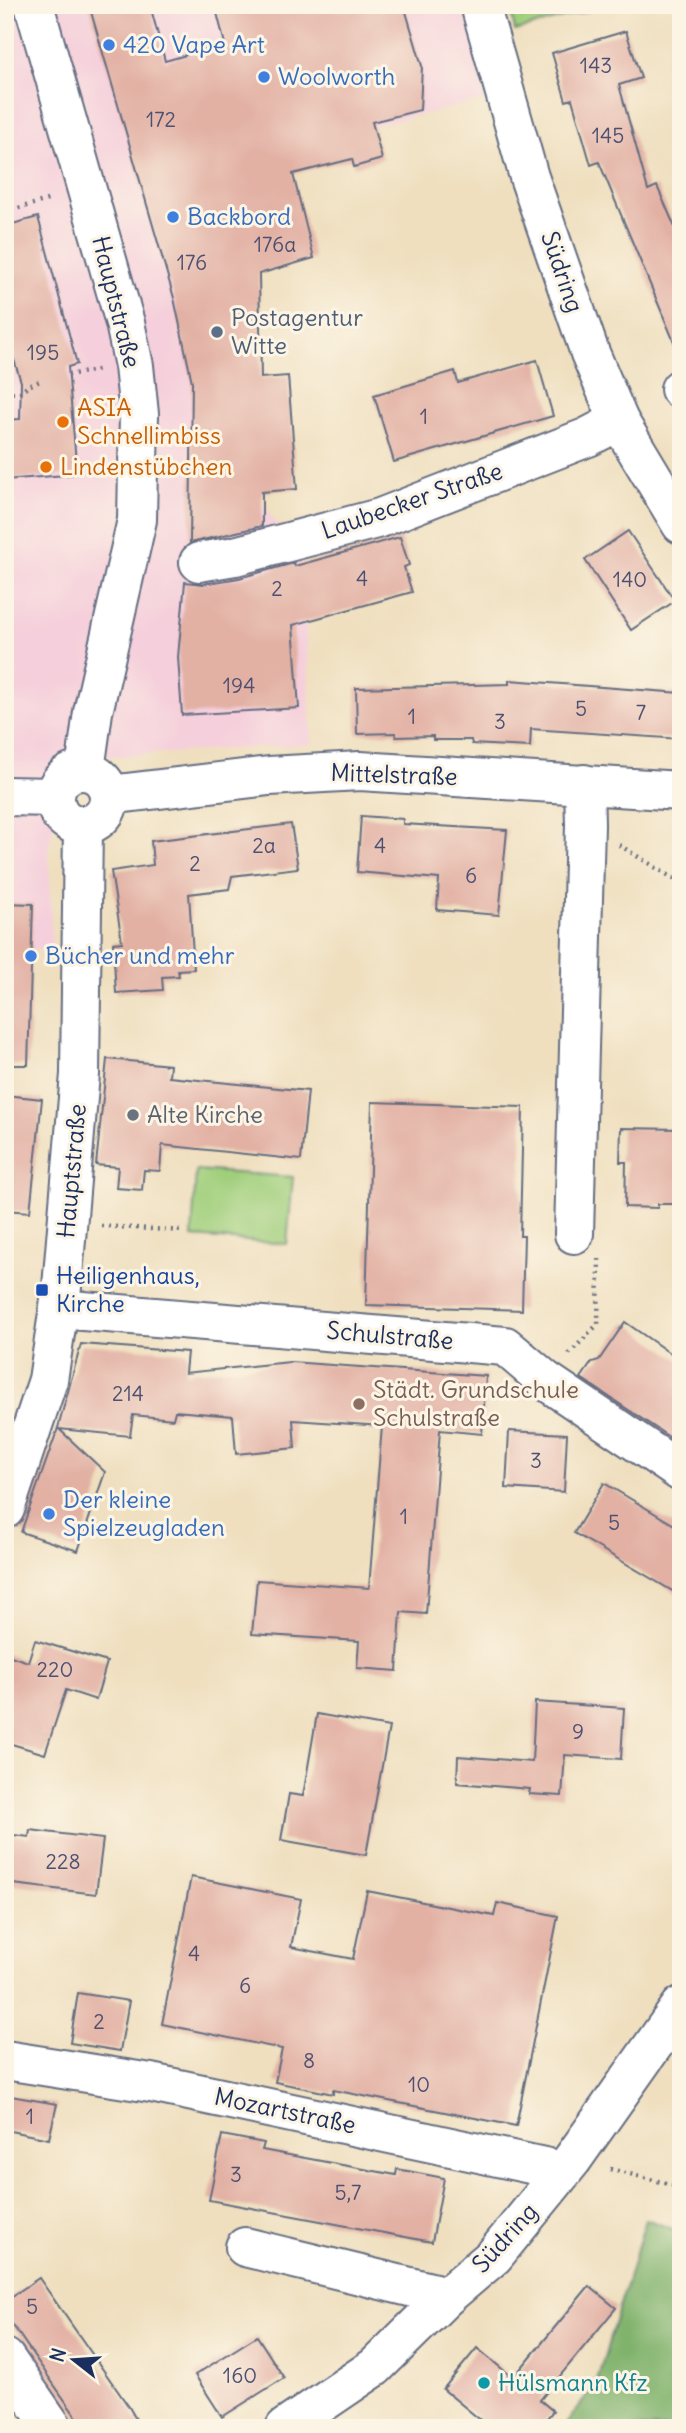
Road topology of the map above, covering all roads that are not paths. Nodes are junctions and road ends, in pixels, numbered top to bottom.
1 (34, 5) edge
2 (480, 5) edge
3 (619, 421) junction
4 (681, 524) edge
5 (199, 562) dead end
6 (97, 783) junction
7 (584, 784) junction
8 (681, 791) edge
9 (5, 796) edge
10 (55, 797) junction
11 (83, 825) junction
12 (574, 1234) road end
13 (59, 1309) junction
14 (681, 1472) edge
15 (5, 1509) edge
16 (681, 2006) edge
17 (5, 2060) edge
18 (568, 2165) junction
19 (245, 2246) dead end
20 (447, 2296) junction
21 (5, 2358) edge
22 (53, 2428) edge
23 (285, 2428) edge

1 - 6 street, Hauptstraße
2 - 3 street, Südring
3 - 4 street, Südring
3 - 5 street, Laubecker Straße
6 - 7 street, Mittelstraße
6 - 10 street
6 - 11 street
7 - 8 street, Mittelstraße
7 - 12 street
9 - 10 street
10 - 11 street
11 - 13 street, Hauptstraße
13 - 14 street, Schulstraße
13 - 15 street, Hauptstraße
16 - 18 street, Südring
17 - 18 street, Mozartstraße
18 - 20 street, Südring
19 - 20 street
20 - 23 street, Südring
21 - 22 street

